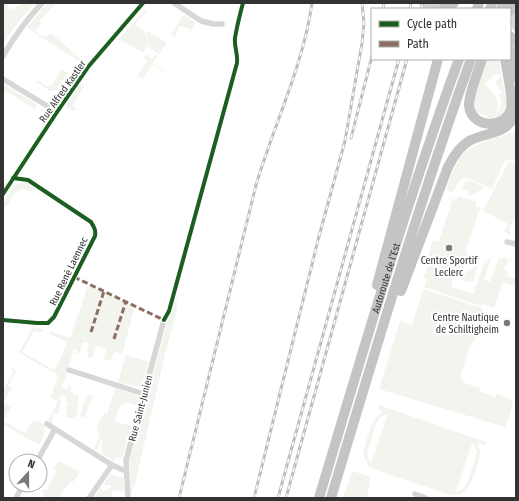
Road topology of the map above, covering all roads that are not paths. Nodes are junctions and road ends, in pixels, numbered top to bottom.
1 (42, 3) edge
2 (143, 3) edge
3 (174, 3) edge
4 (423, 3) edge
5 (454, 3) edge
6 (440, 7) edge
7 (516, 13) edge
8 (222, 24) dead end
9 (516, 29) edge
10 (3, 56) edge
11 (511, 57) edge
12 (438, 60) edge
13 (459, 60) edge
14 (471, 60) edge
15 (482, 60) edge
16 (505, 60) edge
17 (3, 79) edge
18 (516, 102) edge
19 (57, 112) junction
20 (516, 113) edge
21 (516, 120) edge
22 (13, 178) junction
23 (440, 188) junction
24 (3, 194) edge
25 (507, 242) dead end
26 (516, 244) edge
27 (391, 303) junction
28 (3, 320) edge
29 (164, 320) dead end
30 (371, 325) junction
31 (69, 370) dead end
32 (144, 394) junction
33 (47, 424) dead end
34 (55, 429) junction
35 (42, 453) edge
36 (112, 466) junction
37 (126, 470) junction
38 (415, 494) dead end
39 (89, 498) edge
40 (128, 498) edge
41 (319, 498) edge
42 (332, 498) edge
43 (426, 498) edge

1 - 10 street
2 - 19 street, Rue Alfred Kastler
3 - 8 street
4 - 6 street
5 - 6 highway
7 - 9 street
11 - 18 highway
12 - 30 highway
13 - 30 highway, Autoroute de l’Est
14 - 27 highway, Autoroute de l’Est
15 - 16 highway
17 - 19 street
19 - 22 street, Rue Alfred Kastler
20 - 23 highway
21 - 23 highway
22 - 24 street, Rue Alfred Kastler
22 - 28 street, Rue René Laennec
23 - 27 highway
25 - 26 street
27 - 42 highway, Autoroute de l’Est
29 - 32 street, Rue Saint-Junien
30 - 41 highway, Autoroute de l’Est
31 - 32 street
32 - 37 street, Rue Saint-Junien
33 - 34 street
34 - 35 street
34 - 36 street
36 - 37 street
36 - 39 street
37 - 40 street, Rue Saint-Junien
38 - 43 street

